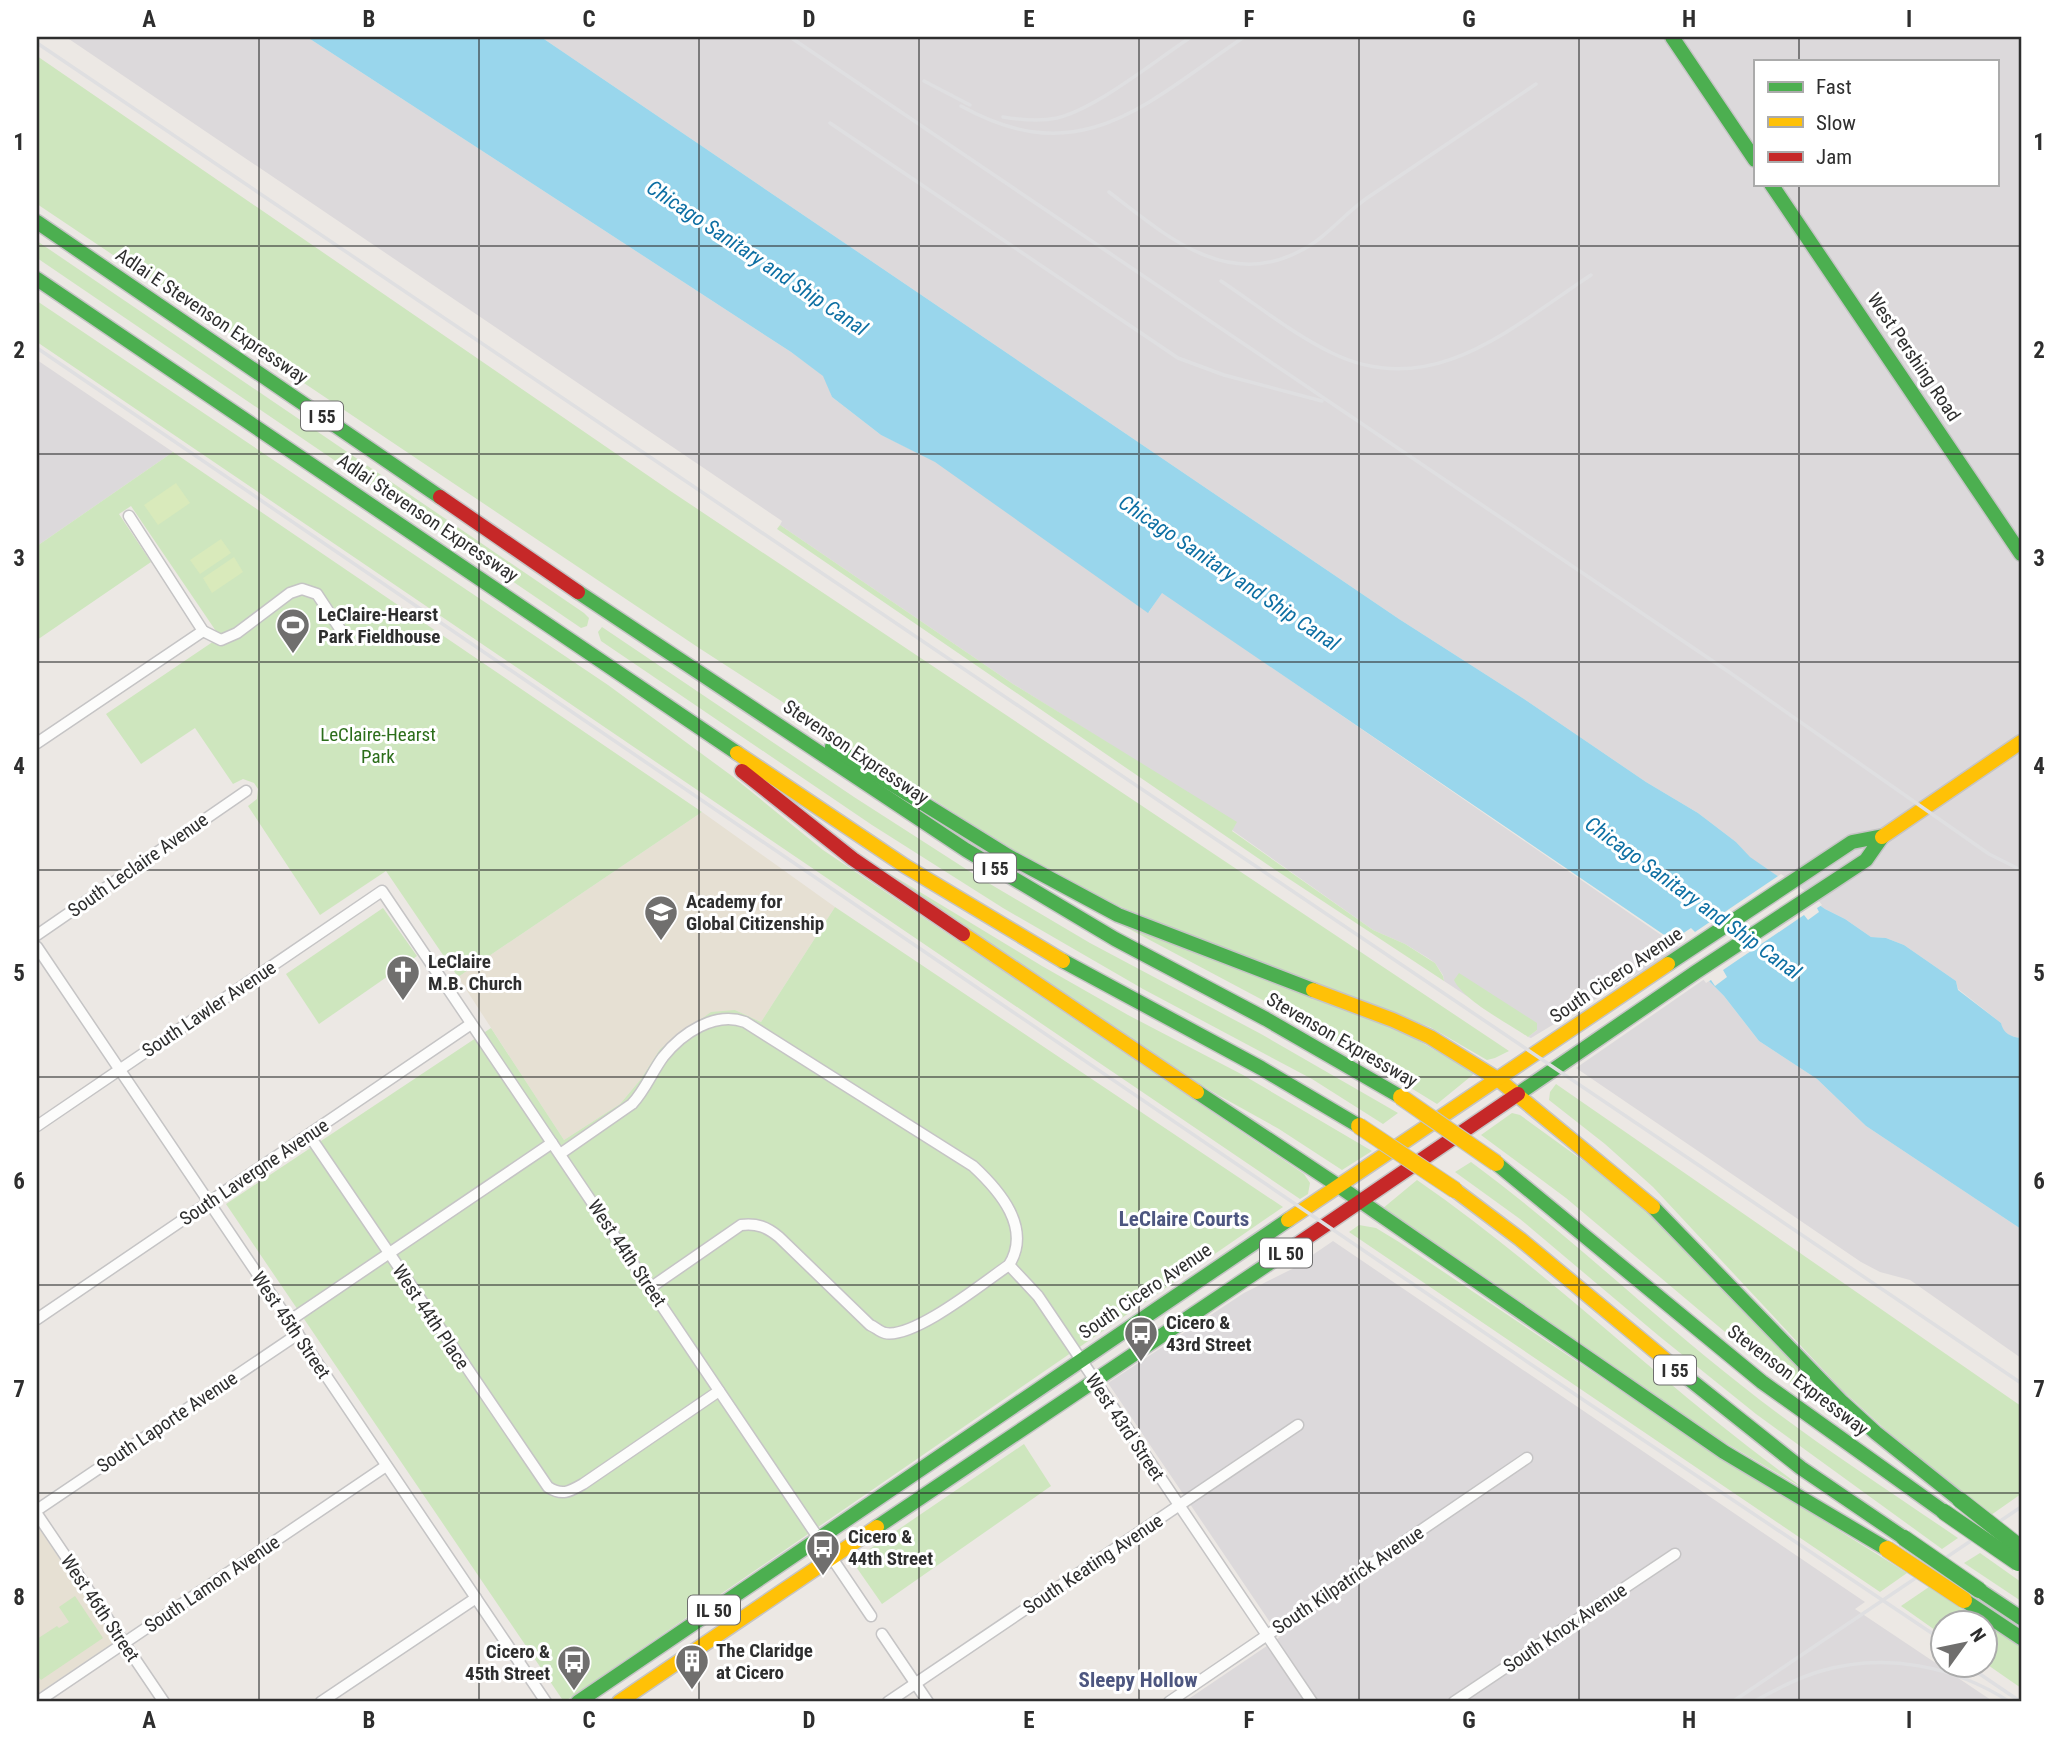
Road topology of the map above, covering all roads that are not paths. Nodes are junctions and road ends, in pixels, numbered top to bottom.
1 (1672, 37) edge
2 (1754, 159) edge
3 (1772, 186) edge
4 (37, 222) edge
5 (37, 279) edge
6 (37, 287) edge
7 (91, 316) junction
8 (129, 516) dead end
9 (2021, 554) edge
10 (606, 611) joint
11 (203, 631) junction
12 (342, 632) dead end
13 (670, 654) junction
14 (655, 699) junction
15 (2021, 742) edge
16 (37, 743) edge
17 (242, 793) dead end
18 (1883, 836) junction
19 (382, 891) joint
20 (37, 935) edge
21 (37, 947) edge
22 (471, 1024) junction
23 (120, 1070) junction
24 (1499, 1080) junction
25 (1518, 1096) junction
26 (37, 1126) edge
27 (309, 1135) junction
28 (552, 1143) junction
29 (559, 1154) junction
30 (1340, 1187) junction
31 (209, 1202) junction
32 (1362, 1202) junction
33 (388, 1254) junction
34 (1009, 1265) junction
35 (650, 1288) junction
36 (37, 1319) edge
37 (289, 1321) junction
38 (298, 1334) junction
39 (1080, 1360) junction
40 (1093, 1380) junction
41 (719, 1391) junction
42 (1298, 1425) dead end
43 (1527, 1458) dead end
44 (386, 1466) junction
45 (1178, 1507) junction
46 (37, 1512) edge
47 (819, 1538) junction
48 (1675, 1554) dead end
49 (832, 1558) junction
50 (2020, 1559) edge
51 (475, 1598) junction
52 (871, 1616) dead end
53 (2021, 1619) edge
54 (882, 1633) dead end
55 (1267, 1636) junction
56 (2021, 1638) edge
57 (124, 1643) junction
58 (916, 1684) junction
59 (37, 1702) edge
60 (163, 1702) edge
61 (321, 1702) edge
62 (546, 1702) edge
63 (578, 1702) edge
64 (619, 1702) edge
65 (888, 1702) edge
66 (928, 1702) edge
67 (1169, 1702) edge
68 (1312, 1702) edge
69 (1454, 1702) edge

1 - 2 main road
3 - 9 main road, West Pershing Road
4 - 10 main road, Adlai E Stevenson Expressway / I 55
5 - 7 main road, Adlai Stevenson Expressway / I 55
6 - 7 main road
7 - 14 main road, Adlai Stevenson Expressway / I 55
8 - 11 street
10 - 13 main road, Stevenson Expressway / I 55
11 - 12 street
11 - 16 street
13 - 24 main road
13 - 50 main road, Stevenson Expressway / I 55, bridge
14 - 30 main road
14 - 53 main road, I 55, bridge
15 - 18 main road, South Cicero Avenue / IL 50
17 - 20 street, South Leclaire Avenue
18 - 24 main road, South Cicero Avenue / IL 50
18 - 25 main road, South Cicero Avenue / IL 50
19 - 22 street, West 44th Street
19 - 23 street, South Lawler Avenue
21 - 23 street, West 45th Street
22 - 27 street, South Lavergne Avenue
22 - 28 street, West 44th Street
23 - 26 street, South Lawler Avenue
23 - 31 street, West 45th Street
24 - 25 main road
24 - 30 main road, South Cicero Avenue / IL 50
25 - 32 main road, South Cicero Avenue / IL 50
25 - 50 main road, bridge
27 - 31 street, South Lavergne Avenue
27 - 33 street, West 44th Place
28 - 29 street, West 44th Street
28 - 33 street
29 - 34 street
29 - 35 street, West 44th Street
30 - 32 main road
30 - 39 main road, South Cicero Avenue / IL 50
31 - 36 street, South Lavergne Avenue
31 - 37 street, West 45th Street
32 - 40 main road, South Cicero Avenue / IL 50
32 - 56 main road, bridge
33 - 37 street
33 - 41 street, West 44th Place
34 - 35 street
34 - 39 street, West 43rd Street
35 - 41 street, West 44th Street
37 - 38 street, West 45th Street
38 - 44 street, West 45th Street
38 - 46 street, South Laporte Avenue
39 - 40 street, West 43rd Street
39 - 47 main road, South Cicero Avenue / IL 50
40 - 45 street, West 43rd Street
40 - 49 main road, South Cicero Avenue / IL 50
41 - 47 street, West 44th Street
42 - 45 street, South Keating Avenue
43 - 55 street, South Kilpatrick Avenue
44 - 51 street, West 45th Street
44 - 57 street, South Lamon Avenue
45 - 55 street, West 43rd Street
45 - 58 street, South Keating Avenue
46 - 57 street, West 46th Street
47 - 49 street, West 44th Street
47 - 63 main road, South Cicero Avenue / IL 50
48 - 69 street, South Knox Avenue
49 - 52 street, West 44th Street
49 - 64 main road, South Cicero Avenue / IL 50
51 - 61 street
51 - 62 street, West 45th Street
54 - 58 street
55 - 67 street, South Kilpatrick Avenue
55 - 68 street, West 43rd Street
57 - 59 street, South Lamon Avenue
57 - 60 street, West 46th Street
58 - 65 street, South Keating Avenue
58 - 66 street

